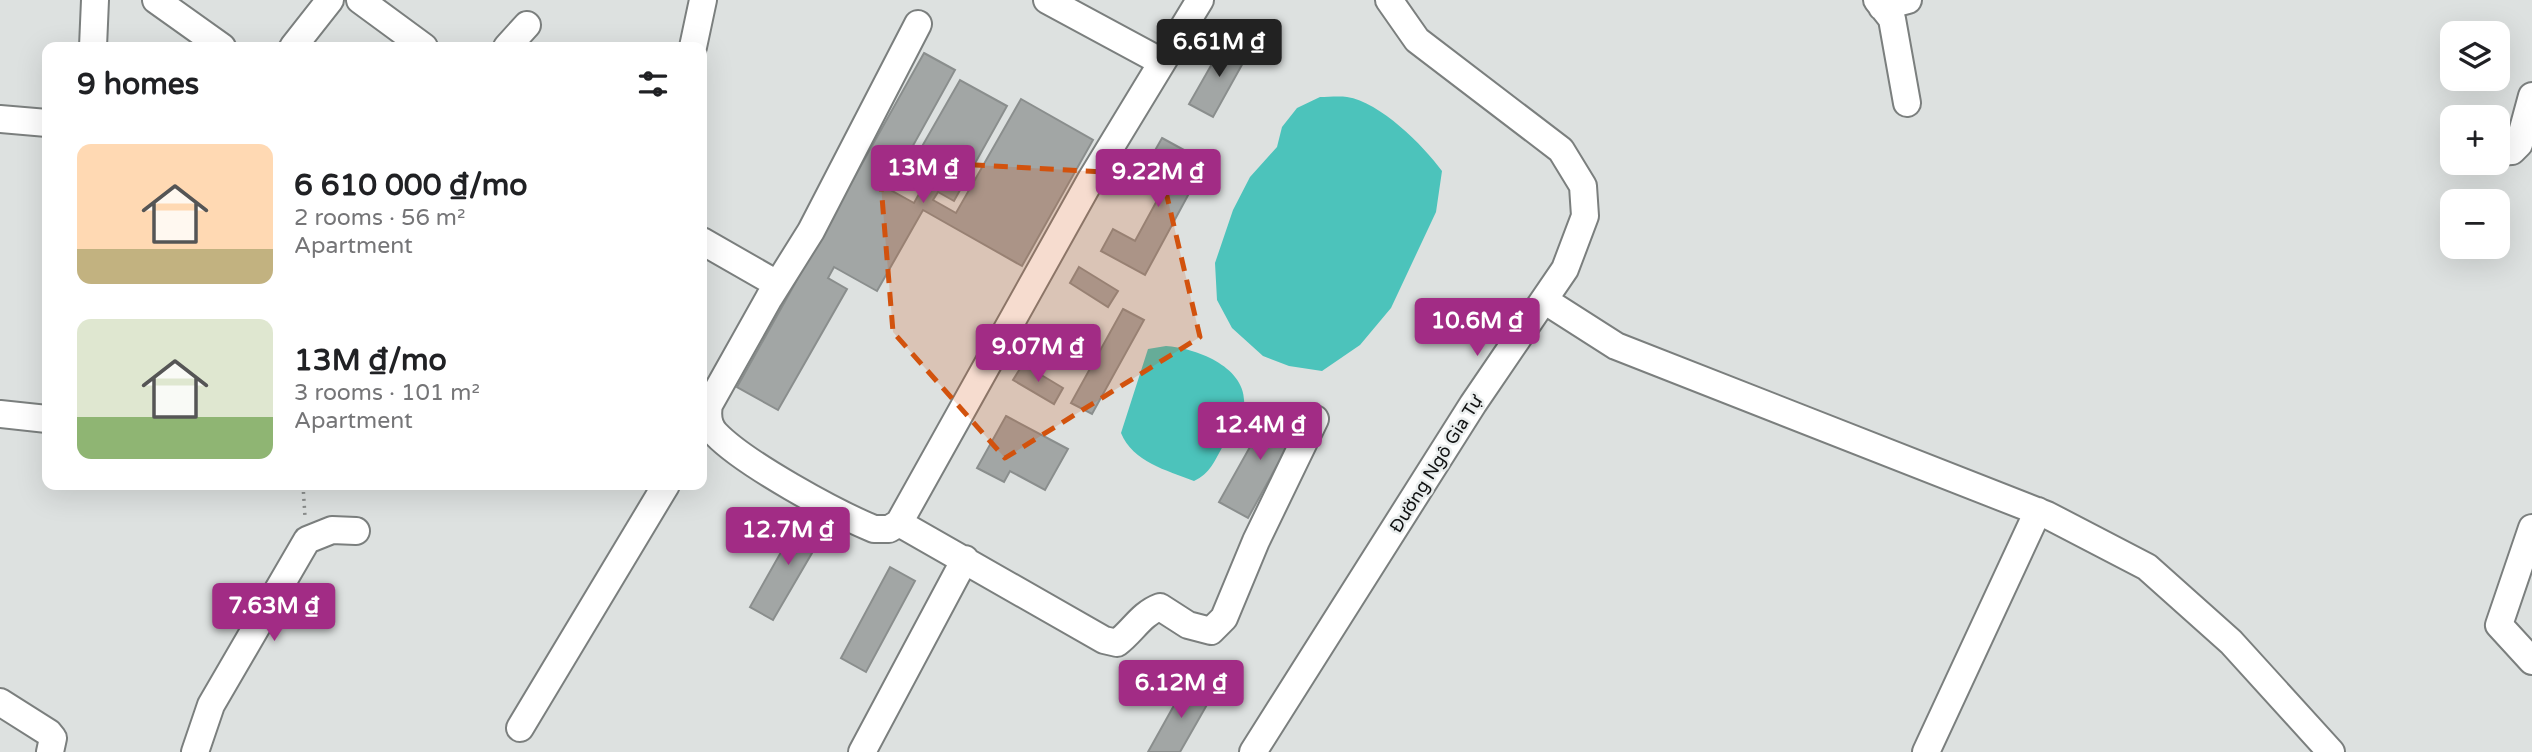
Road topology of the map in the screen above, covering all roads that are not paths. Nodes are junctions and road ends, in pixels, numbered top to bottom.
1 (95, 0) edge
2 (156, 0) edge
3 (330, 0) edge
4 (360, 0) edge
5 (703, 0) edge
6 (1047, 0) edge
7 (1199, 0) edge
8 (1389, 0) edge
9 (1908, 0) edge
10 (1880, 3) edge
11 (918, 24) dead end
12 (527, 25) dead end
13 (93, 42) edge
14 (215, 42) edge
15 (297, 42) edge
16 (417, 42) edge
17 (512, 42) edge
18 (694, 42) edge
19 (1160, 61) junction
20 (2532, 96) edge
21 (1907, 103) dead end
22 (0, 119) edge
23 (42, 123) edge
24 (2510, 151) edge
25 (707, 244) edge
26 (777, 284) junction
27 (1544, 300) junction
28 (707, 411) edge
29 (0, 414) edge
30 (42, 418) edge
31 (1315, 419) dead end
32 (707, 424) edge
33 (663, 490) edge
34 (2038, 511) junction
35 (899, 523) junction
36 (2532, 528) edge
37 (356, 531) dead end
38 (965, 559) junction
39 (2532, 661) edge
40 (0, 702) edge
41 (520, 728) dead end
42 (50, 752) edge
43 (195, 752) edge
44 (862, 752) edge
45 (1253, 752) edge
46 (1926, 752) edge
47 (2330, 752) edge

1 - 13 street
2 - 14 street
3 - 15 street
4 - 16 street
5 - 18 street
6 - 19 street
7 - 19 street
8 - 27 street, Đường Ngô Gia Tự
9 - 10 street
10 - 21 street
11 - 26 street
12 - 17 street
19 - 35 street
20 - 24 street
22 - 23 street
25 - 26 street
26 - 28 street
27 - 34 street
27 - 45 street, Đường Ngô Gia Tự
29 - 30 street
31 - 38 street
32 - 35 street
33 - 41 street
34 - 46 street
34 - 47 street
35 - 38 street
36 - 39 street
37 - 43 street
38 - 44 street
40 - 42 street

